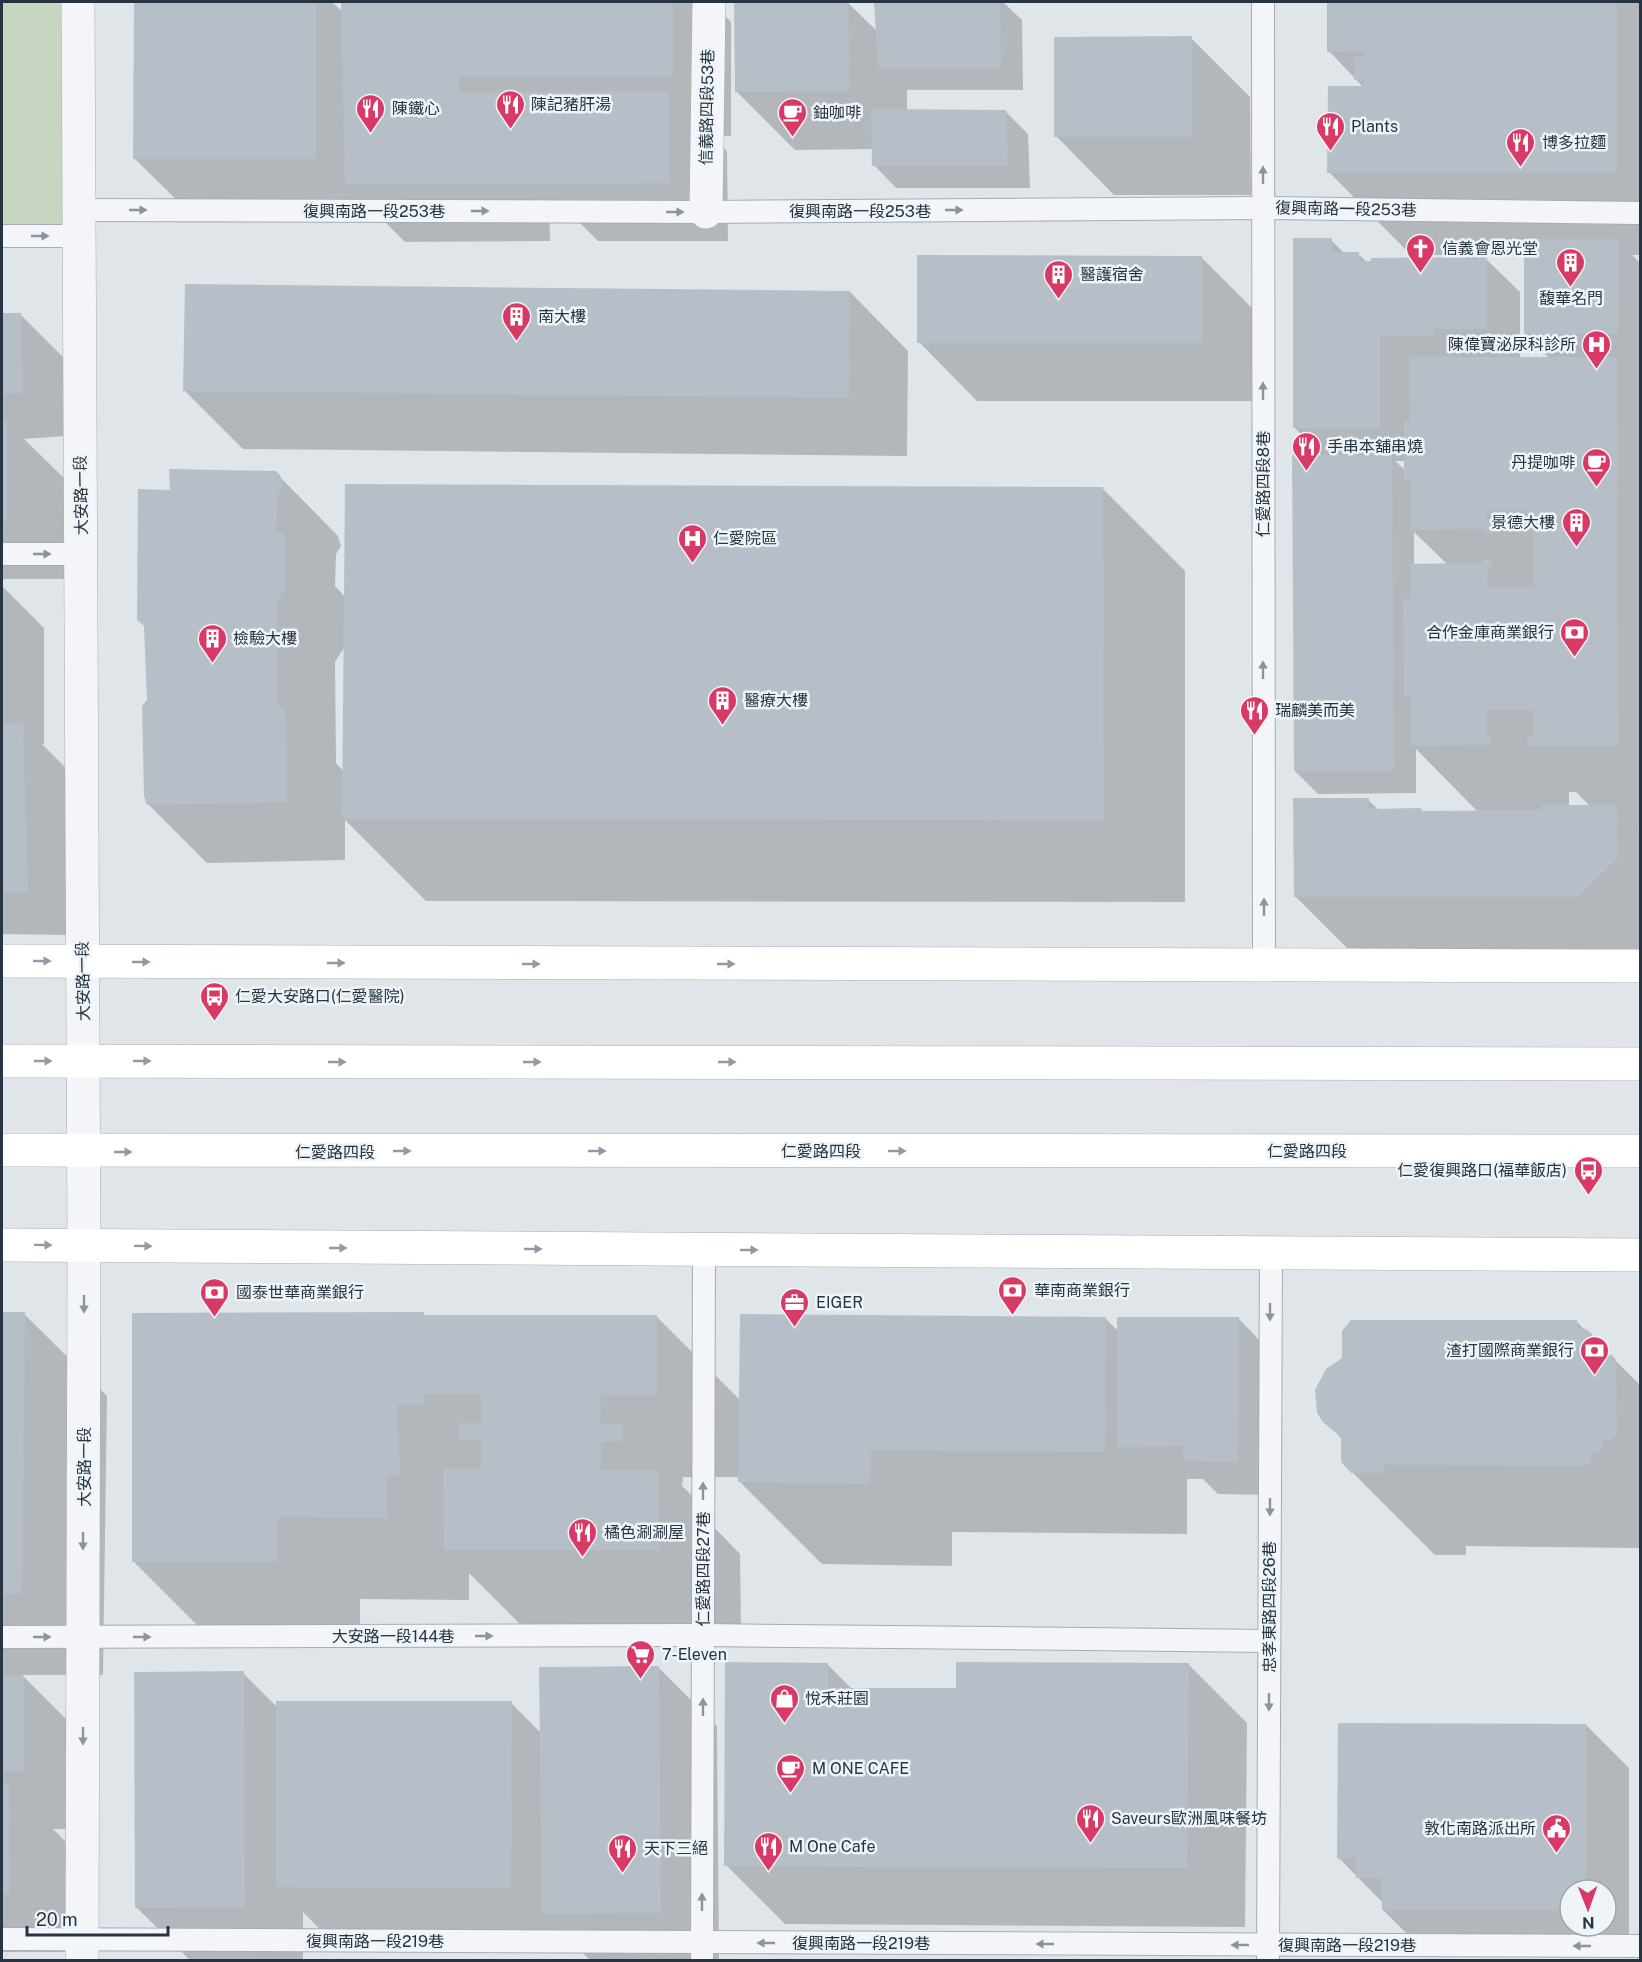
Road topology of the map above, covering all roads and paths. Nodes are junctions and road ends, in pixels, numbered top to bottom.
1 (78, 2) edge
2 (709, 2) edge
3 (1263, 2) edge
4 (1263, 208) junction
5 (706, 212) junction
6 (1641, 213) edge
7 (80, 223) junction
8 (2, 236) edge
9 (2, 554) edge
10 (82, 554) junction
11 (2, 961) edge
12 (83, 962) junction
13 (1264, 966) junction
14 (1641, 966) edge
15 (2, 1061) edge
16 (84, 1061) junction
17 (1641, 1064) edge
18 (2, 1150) edge
19 (1641, 1151) edge
20 (83, 1152) junction
21 (2, 1245) edge
22 (84, 1246) junction
23 (704, 1250) junction
24 (1271, 1253) junction
25 (1641, 1255) edge
26 (703, 1635) junction
27 (2, 1637) edge
28 (83, 1637) junction
29 (1269, 1641) junction
30 (2, 1939) edge
31 (1641, 1946) edge
32 (82, 1950) edge
33 (702, 1951) edge
34 (1268, 1953) edge

1 - 7 street, 大安路一段
2 - 5 street, 信義路四段53巷
4 -> 3 lane, 仁愛路四段8巷
5 -> 4 lane, 復興南路一段253巷
4 - 6 lane, 復興南路一段253巷
13 -> 4 lane, 仁愛路四段8巷
7 -> 5 lane, 復興南路一段253巷
8 -> 7 lane, 復興南路一段253巷
7 - 10 street, 大安路一段
9 -> 10 lane
10 - 12 street, 大安路一段
11 -> 12 main road
12 -> 13 main road
12 - 16 street, 大安路一段
13 - 14 main road
15 -> 16 main road
16 -> 17 main road
16 - 20 street, 大安路一段
18 - 20 main road, 仁愛路四段
20 -> 19 main road, 仁愛路四段
20 - 22 street, 大安路一段
21 -> 22 main road
22 -> 23 main road
22 -> 28 street, 大安路一段
23 -> 24 main road
26 -> 23 lane, 仁愛路四段27巷
24 - 25 main road
24 -> 29 lane, 忠孝東路四段26巷
28 -> 26 lane, 大安路一段144巷
26 - 29 lane, 大安路一段144巷
33 -> 26 lane, 仁愛路四段27巷
27 -> 28 lane, 大安路一段144巷
28 -> 32 street, 大安路一段
29 -> 34 lane, 忠孝東路四段26巷
30 - 32 lane, 復興南路一段219巷
31 -> 34 lane, 復興南路一段219巷
32 - 33 lane, 復興南路一段219巷
34 -> 33 lane, 復興南路一段219巷

